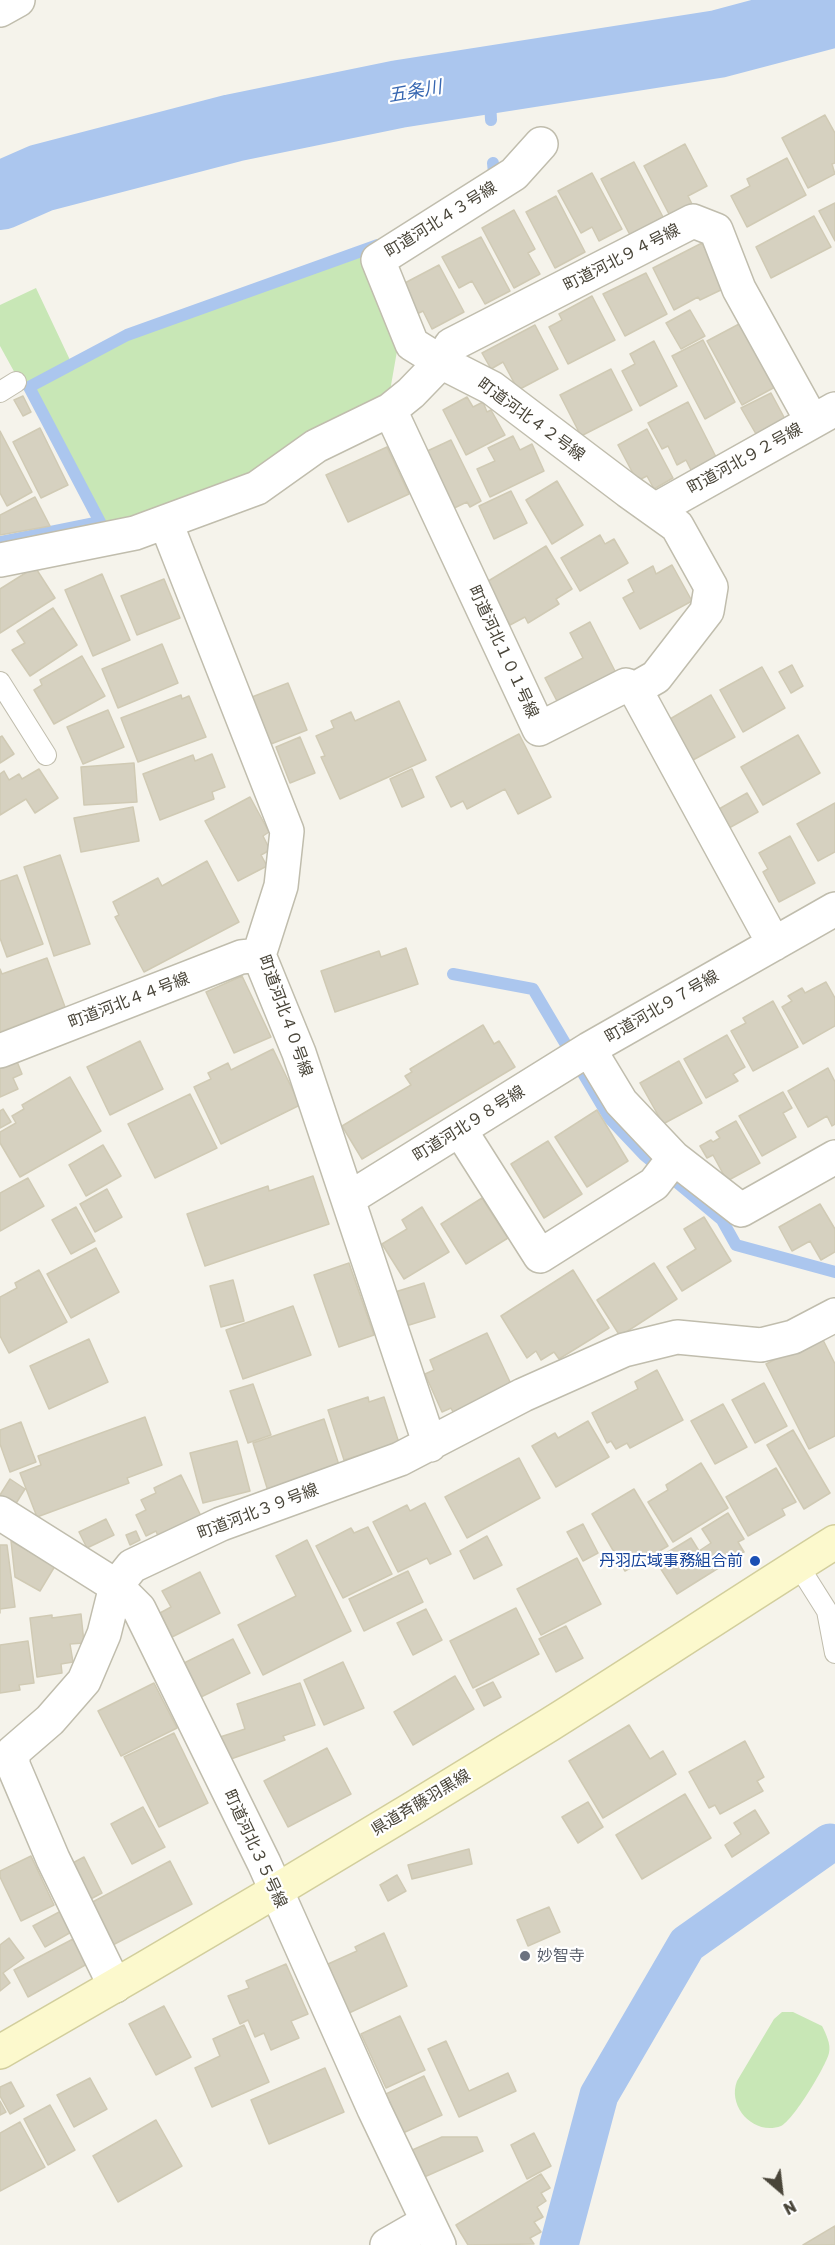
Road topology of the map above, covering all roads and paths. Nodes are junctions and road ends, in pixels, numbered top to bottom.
1 (18, 0) edge
2 (0, 10) edge
3 (541, 144) dead end
4 (441, 363) junction
5 (390, 410) junction
6 (824, 415) edge
7 (655, 510) junction
8 (166, 523) junction
9 (0, 560) edge
10 (0, 682) edge
11 (634, 689) junction
12 (46, 755) dead end
13 (835, 909) edge
14 (774, 944) junction
15 (259, 955) junction
16 (589, 1049) junction
17 (0, 1051) edge
18 (460, 1130) junction
19 (835, 1157) edge
20 (674, 1158) junction
21 (348, 1199) junction
22 (835, 1315) edge
23 (430, 1444) junction
24 (0, 1513) edge
25 (835, 1542) edge
26 (798, 1565) junction
27 (117, 1586) junction
28 (835, 1653) edge
29 (7, 1751) edge
30 (276, 1892) junction
31 (115, 1986) junction
32 (0, 2052) edge
33 (433, 2234) edge
34 (387, 2245) edge

1 - 2 street
3 - 4 street, 町道河北４３号線
4 - 5 street
4 - 6 street, 町道河北９４号線
4 - 7 street, 町道河北４２号線
5 - 8 street
5 - 11 street, 町道河北１０１号線
6 - 7 street, 町道河北９２号線
7 - 11 street, 町道河北４２号線
8 - 9 street
8 - 15 street, 町道河北４０号線
10 - 12 lane
11 - 14 street
13 - 14 street, 町道河北９７号線
14 - 16 street, 町道河北９７号線
15 - 17 street, 町道河北４４号線
15 - 21 street, 町道河北４０号線
16 - 18 street, 町道河北９８号線
16 - 20 street, 町道河北９７号線
18 - 20 street
18 - 21 street, 町道河北９８号線
19 - 20 street, 町道河北９７号線
21 - 23 street, 町道河北４０号線
22 - 23 street, 町道河北３９号線
23 - 27 street, 町道河北３９号線
24 - 27 street, 町道河北３５号線
25 - 26 main road, 県道斉藤羽黒線
26 - 28 lane
26 - 30 main road, 県道斉藤羽黒線
27 - 29 street, 町道河北３９号線
27 - 30 street, 町道河北３５号線
29 - 31 street, 町道河北３９号線
30 - 31 main road, 県道斉藤羽黒線
30 - 33 street, 町道河北３５号線
31 - 32 main road, 県道斉藤羽黒線
33 - 34 street

